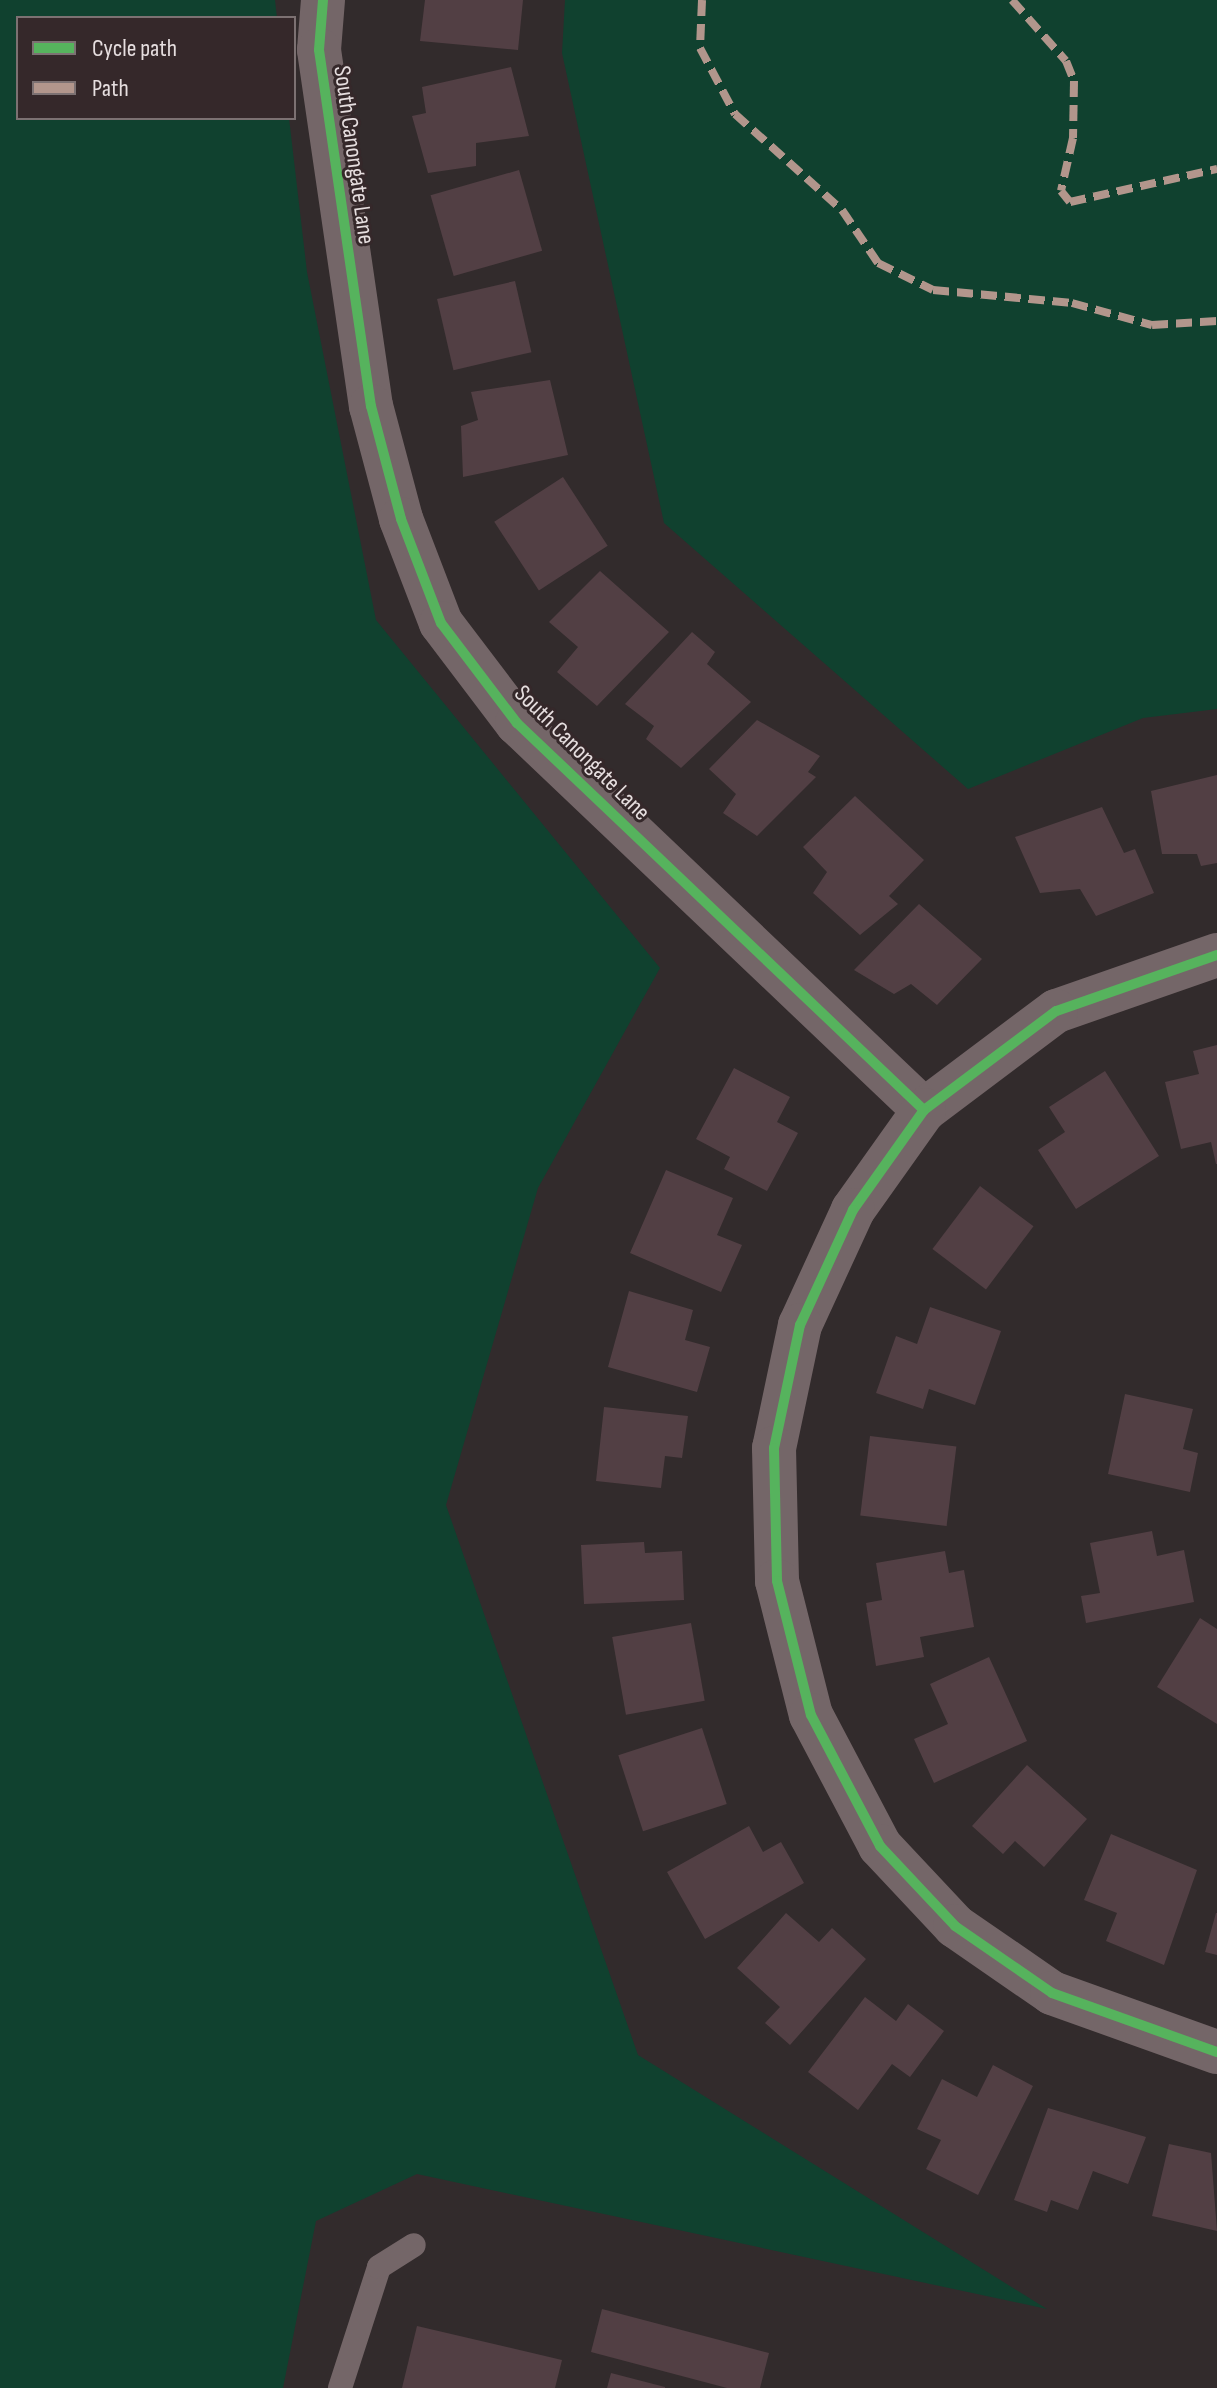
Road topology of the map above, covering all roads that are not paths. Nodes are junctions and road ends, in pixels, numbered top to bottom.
1 (323, 0) edge
2 (1217, 955) edge
3 (924, 1110) junction
4 (1217, 2052) edge
5 (414, 2245) dead end
6 (340, 2388) edge

1 - 3 street, South Canongate Lane
2 - 3 street
3 - 4 street
5 - 6 lane

